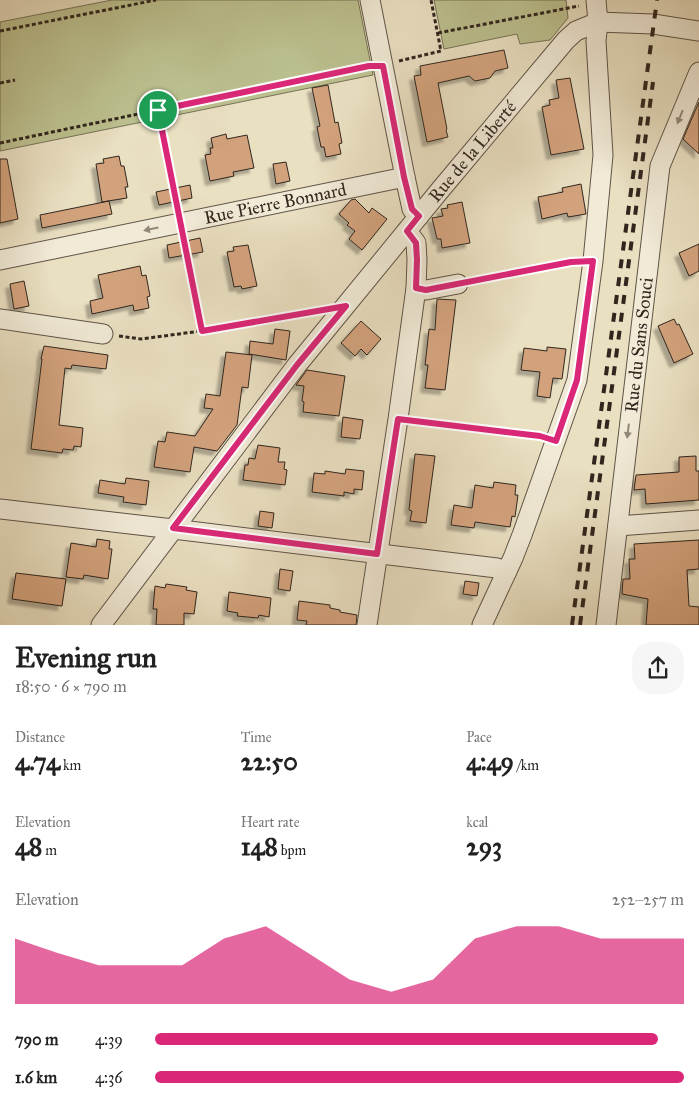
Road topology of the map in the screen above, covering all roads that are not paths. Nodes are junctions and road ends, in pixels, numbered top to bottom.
1 (370, 0) edge
2 (596, 0) edge
3 (598, 22) junction
4 (699, 31) edge
5 (699, 72) edge
6 (404, 177) junction
7 (419, 216) junction
8 (407, 231) junction
9 (0, 260) edge
10 (458, 284) road end
11 (416, 288) junction
12 (0, 320) edge
13 (103, 334) road end
14 (0, 509) edge
15 (699, 520) edge
16 (618, 526) junction
17 (173, 528) junction
18 (377, 554) junction
19 (507, 571) junction
20 (101, 625) edge
21 (367, 625) edge
22 (482, 625) edge
23 (606, 625) edge

1 - 6 street
2 - 3 street
3 - 4 street
3 - 7 street, Rue de la Liberté
3 - 19 street
5 -> 16 street, Rue du Sans Souci
6 - 7 street
6 -> 9 street, Rue Pierre Bonnard
7 - 8 street, Rue de la Liberté
8 - 11 street
8 - 17 street, Rue de la Liberté
10 - 11 street
11 - 18 street
12 - 13 street
14 - 17 street
15 - 16 street
16 - 23 street, Rue du Sans Souci
17 - 18 street
17 - 20 street, Rue de la Liberté
18 - 19 street
18 - 21 street
19 - 22 street

